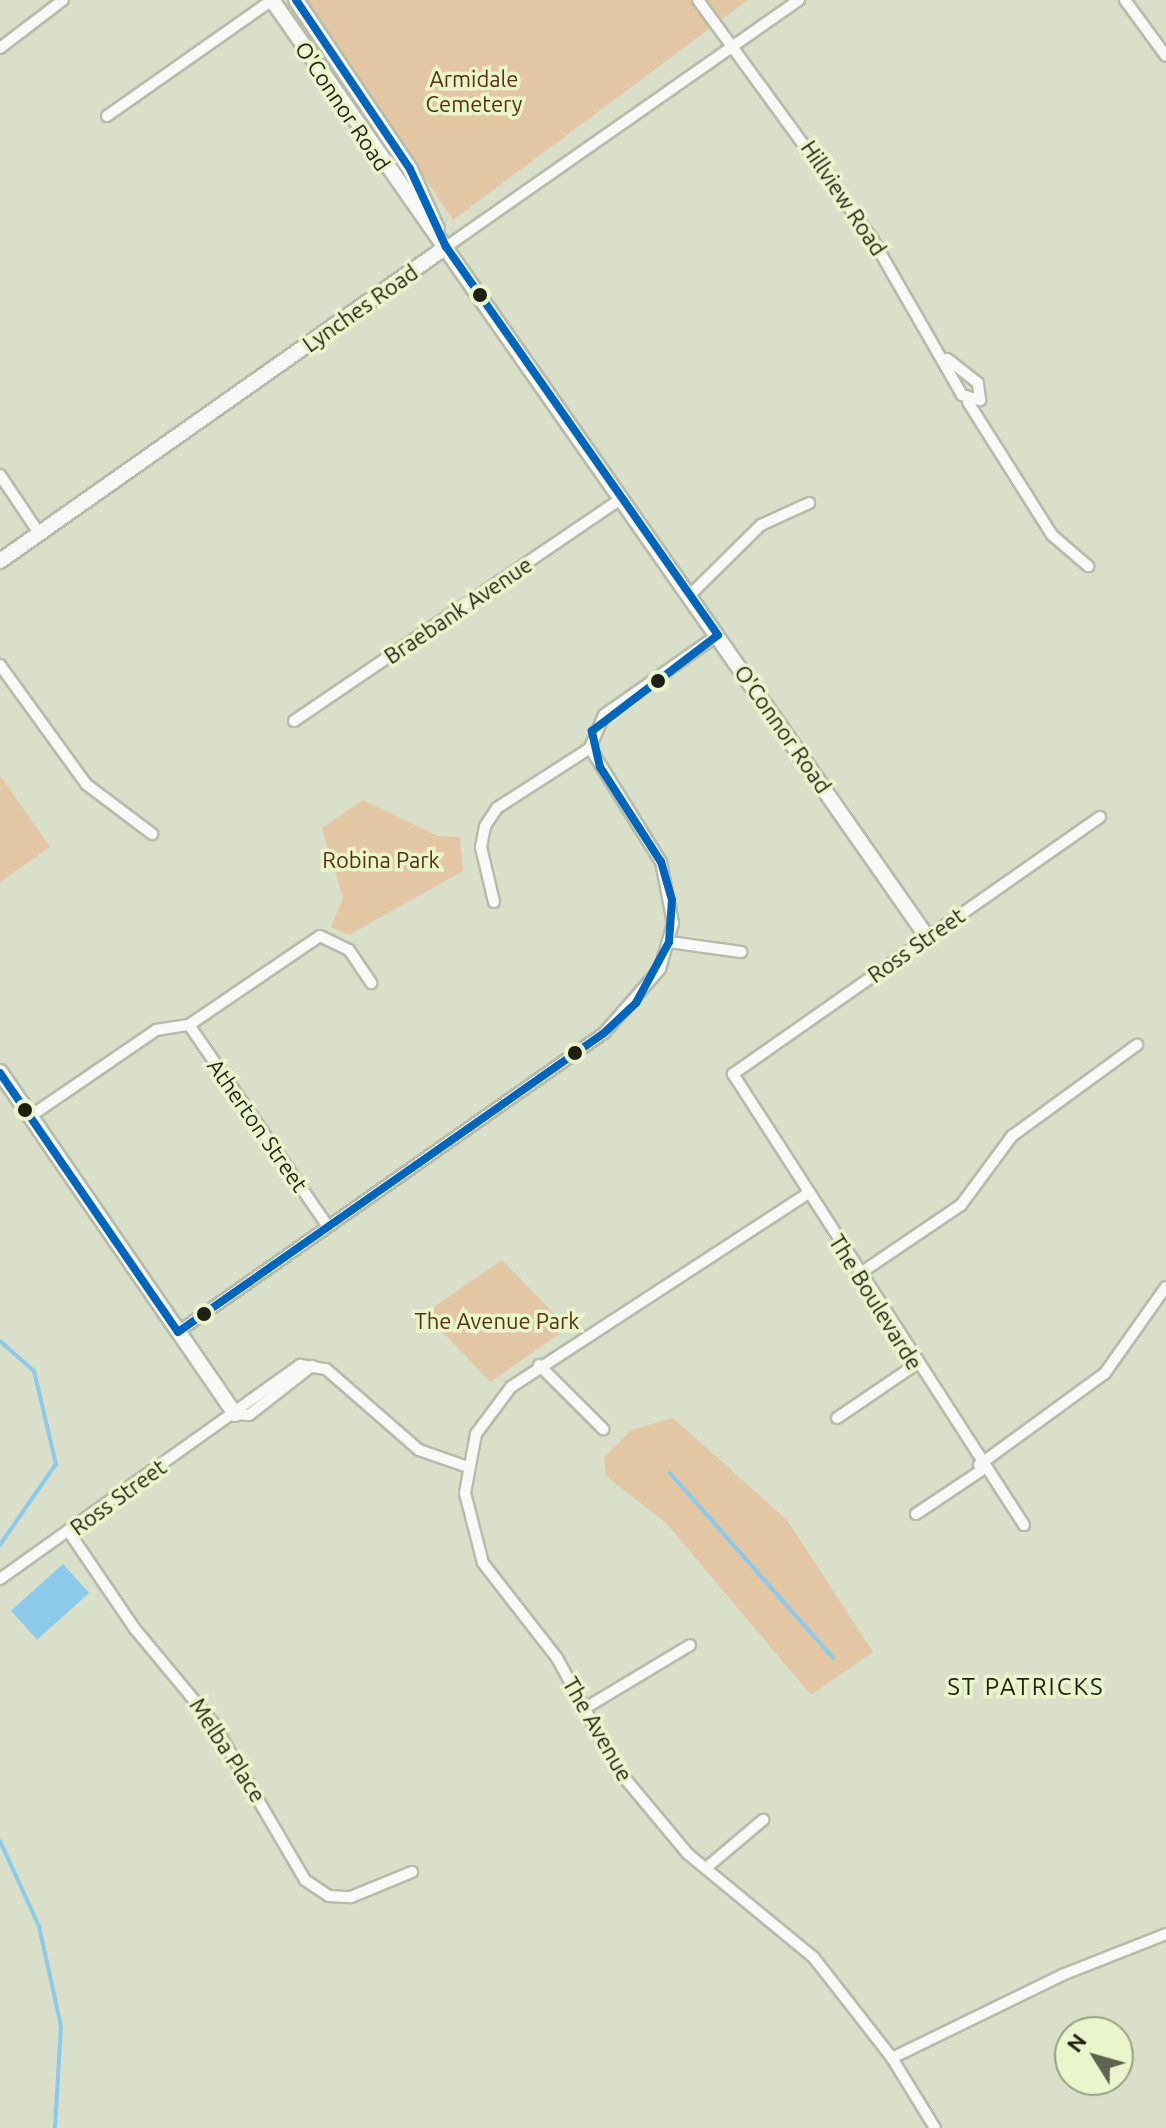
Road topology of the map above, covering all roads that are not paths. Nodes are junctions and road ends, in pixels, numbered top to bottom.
1 (63, 0) edge
2 (272, 0) edge
3 (296, 0) edge
4 (698, 0) edge
5 (799, 0) edge
6 (1125, 0) edge
7 (731, 45) junction
8 (0, 48) edge
9 (1166, 56) edge
10 (107, 116) dead end
11 (446, 247) junction
12 (947, 359) junction
13 (968, 402) junction
14 (0, 475) edge
15 (622, 498) junction
16 (809, 503) dead end
17 (39, 533) junction
18 (0, 561) edge
19 (1088, 566) dead end
20 (690, 595) junction
21 (718, 635) junction
22 (0, 665) edge
23 (294, 721) dead end
24 (590, 748) junction
25 (1100, 817) dead end
26 (152, 834) dead end
27 (494, 902) dead end
28 (927, 937) junction
29 (669, 942) junction
30 (741, 952) dead end
31 (371, 983) dead end
32 (189, 1025) junction
33 (1137, 1045) dead end
34 (0, 1073) edge
35 (733, 1074) joint
36 (32, 1115) junction
37 (807, 1194) junction
38 (327, 1225) junction
39 (859, 1274) junction
40 (1166, 1287) edge
41 (178, 1332) junction
42 (539, 1365) junction
43 (915, 1365) junction
44 (235, 1414) junction
45 (837, 1418) dead end
46 (603, 1429) dead end
47 (465, 1466) junction
48 (981, 1467) junction
49 (916, 1514) dead end
50 (1024, 1525) dead end
51 (69, 1532) junction
52 (0, 1579) edge
53 (690, 1645) dead end
54 (587, 1707) junction
55 (763, 1820) dead end
56 (706, 1868) junction
57 (412, 1872) dead end
58 (1166, 1934) edge
59 (892, 2058) junction
60 (935, 2128) edge

1 - 8 street
2 - 10 street
2 - 11 street, O'Connor Road
3 - 11 street, O'Connor Road
4 - 7 street, Hillview Road
5 - 7 street, Lynches Road
6 - 9 street
7 - 11 street, Lynches Road
7 - 12 street, Hillview Road
11 - 15 street, O'Connor Road
11 - 17 street, Lynches Road
12 - 13 street, Hillview Road
12 - 13 street, Hillview Road
13 - 19 street, Hillview Road
14 - 17 street
15 - 20 street, O'Connor Road
15 - 23 street, Braebank Avenue
16 - 20 street
17 - 18 street, Lynches Road
20 - 21 street, O'Connor Road
21 - 24 street
21 - 28 street, O'Connor Road
22 - 26 street
24 - 27 street
24 - 29 street
25 - 28 street, Ross Street
28 - 35 street, Ross Street
29 - 30 street
29 - 38 street
31 - 32 street
32 - 36 street
32 - 38 street, Atherton Street
33 - 39 street
34 - 36 street
35 - 37 street, The Boulevarde
36 - 41 street
37 - 39 street, The Boulevarde
37 - 42 street, The Avenue
38 - 41 street
39 - 43 street, The Boulevarde
40 - 48 street
41 - 44 street
42 - 46 street
42 - 47 street, The Avenue
43 - 45 street
43 - 48 street, The Boulevarde
44 - 47 street, Ross Street
44 - 51 street, Ross Street
47 - 54 street, The Avenue
48 - 49 street
48 - 50 street, The Boulevarde
51 - 52 street, Ross Street
51 - 57 street, Melba Place
53 - 54 street
54 - 56 street, The Avenue
55 - 56 street
56 - 59 street, The Avenue
58 - 59 street
59 - 60 street, The Avenue

